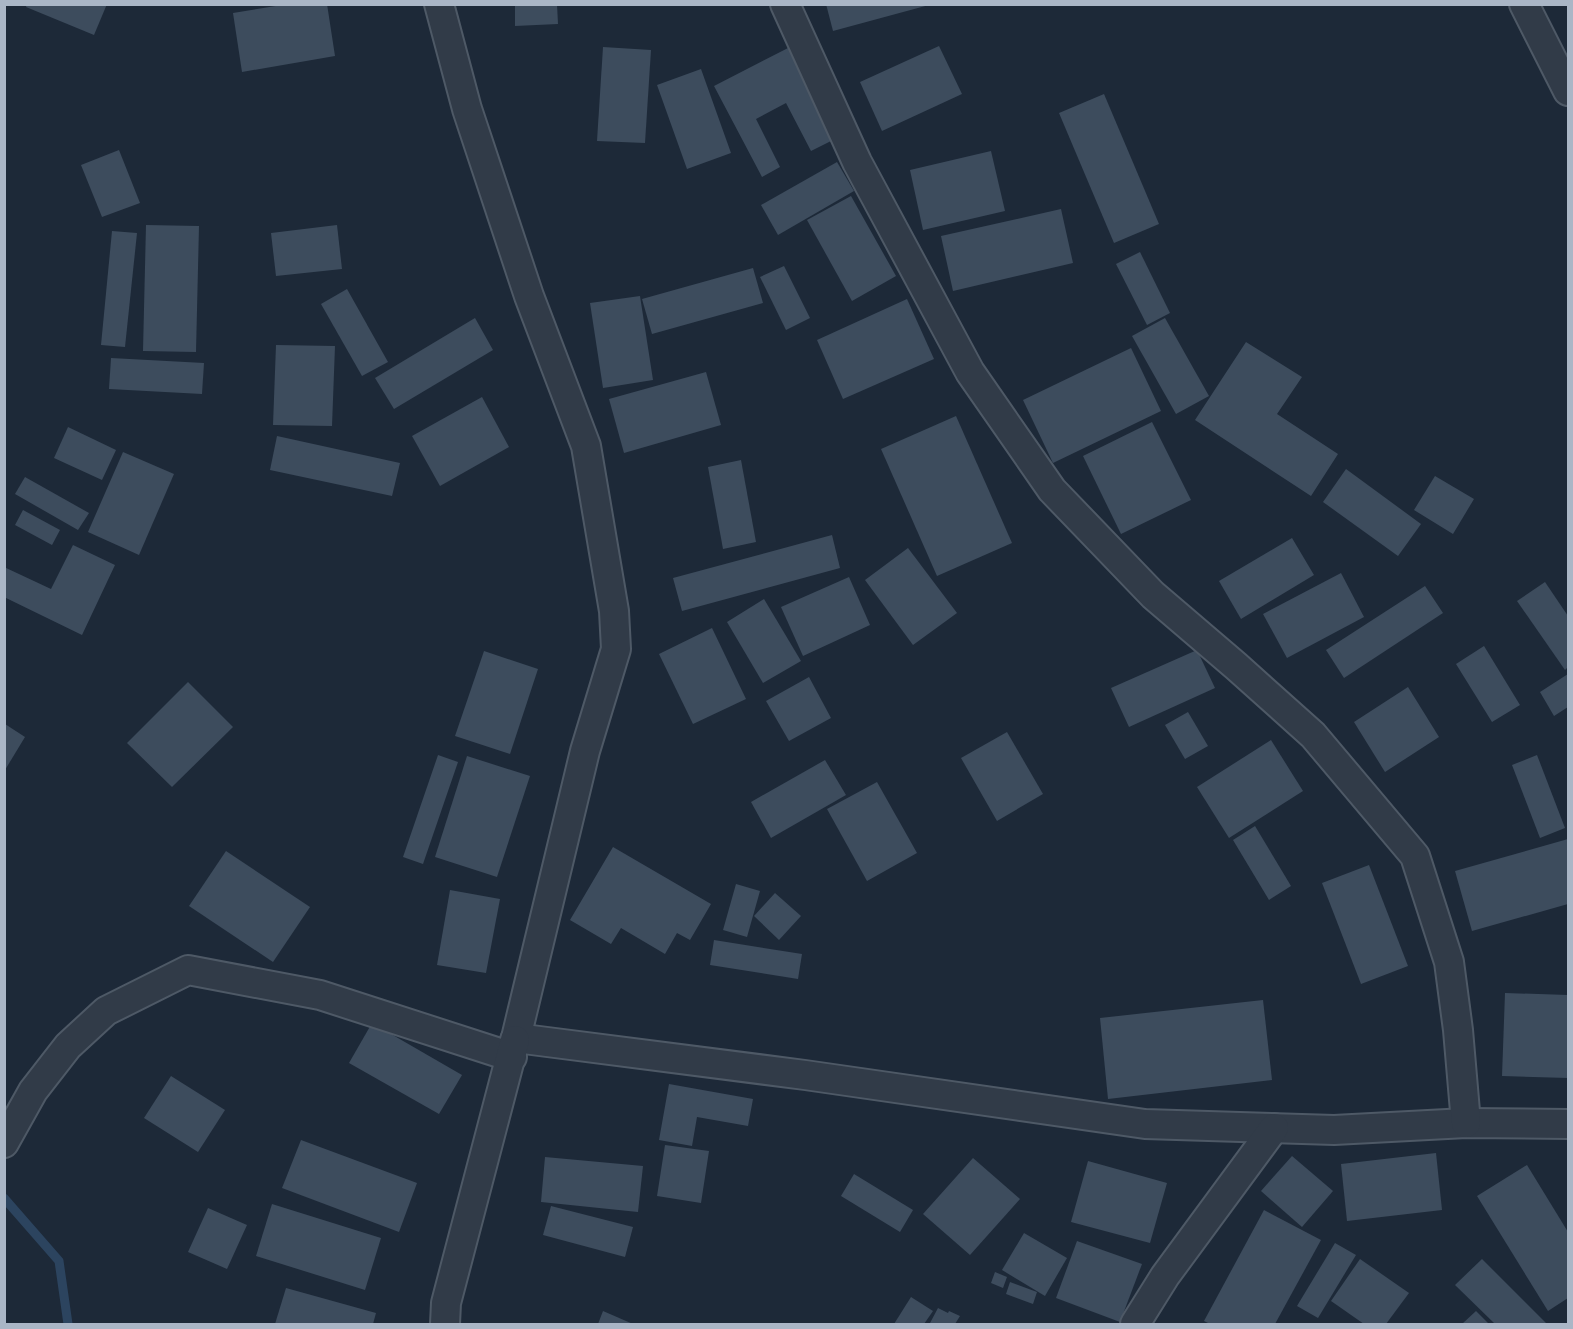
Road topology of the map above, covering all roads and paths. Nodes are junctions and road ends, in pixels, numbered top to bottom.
1 (439, 4) edge
2 (785, 4) edge
3 (1524, 4) edge
4 (1569, 91) edge
5 (514, 1048) junction
6 (1466, 1123) junction
7 (1569, 1124) edge
8 (1274, 1128) junction
9 (4, 1143) edge
10 (445, 1324) edge
11 (1135, 1324) edge

1 - 5 street
2 - 6 street
3 - 4 street
5 - 8 street
5 - 9 street
5 - 10 street
6 - 7 street
6 - 8 street
8 - 11 street

